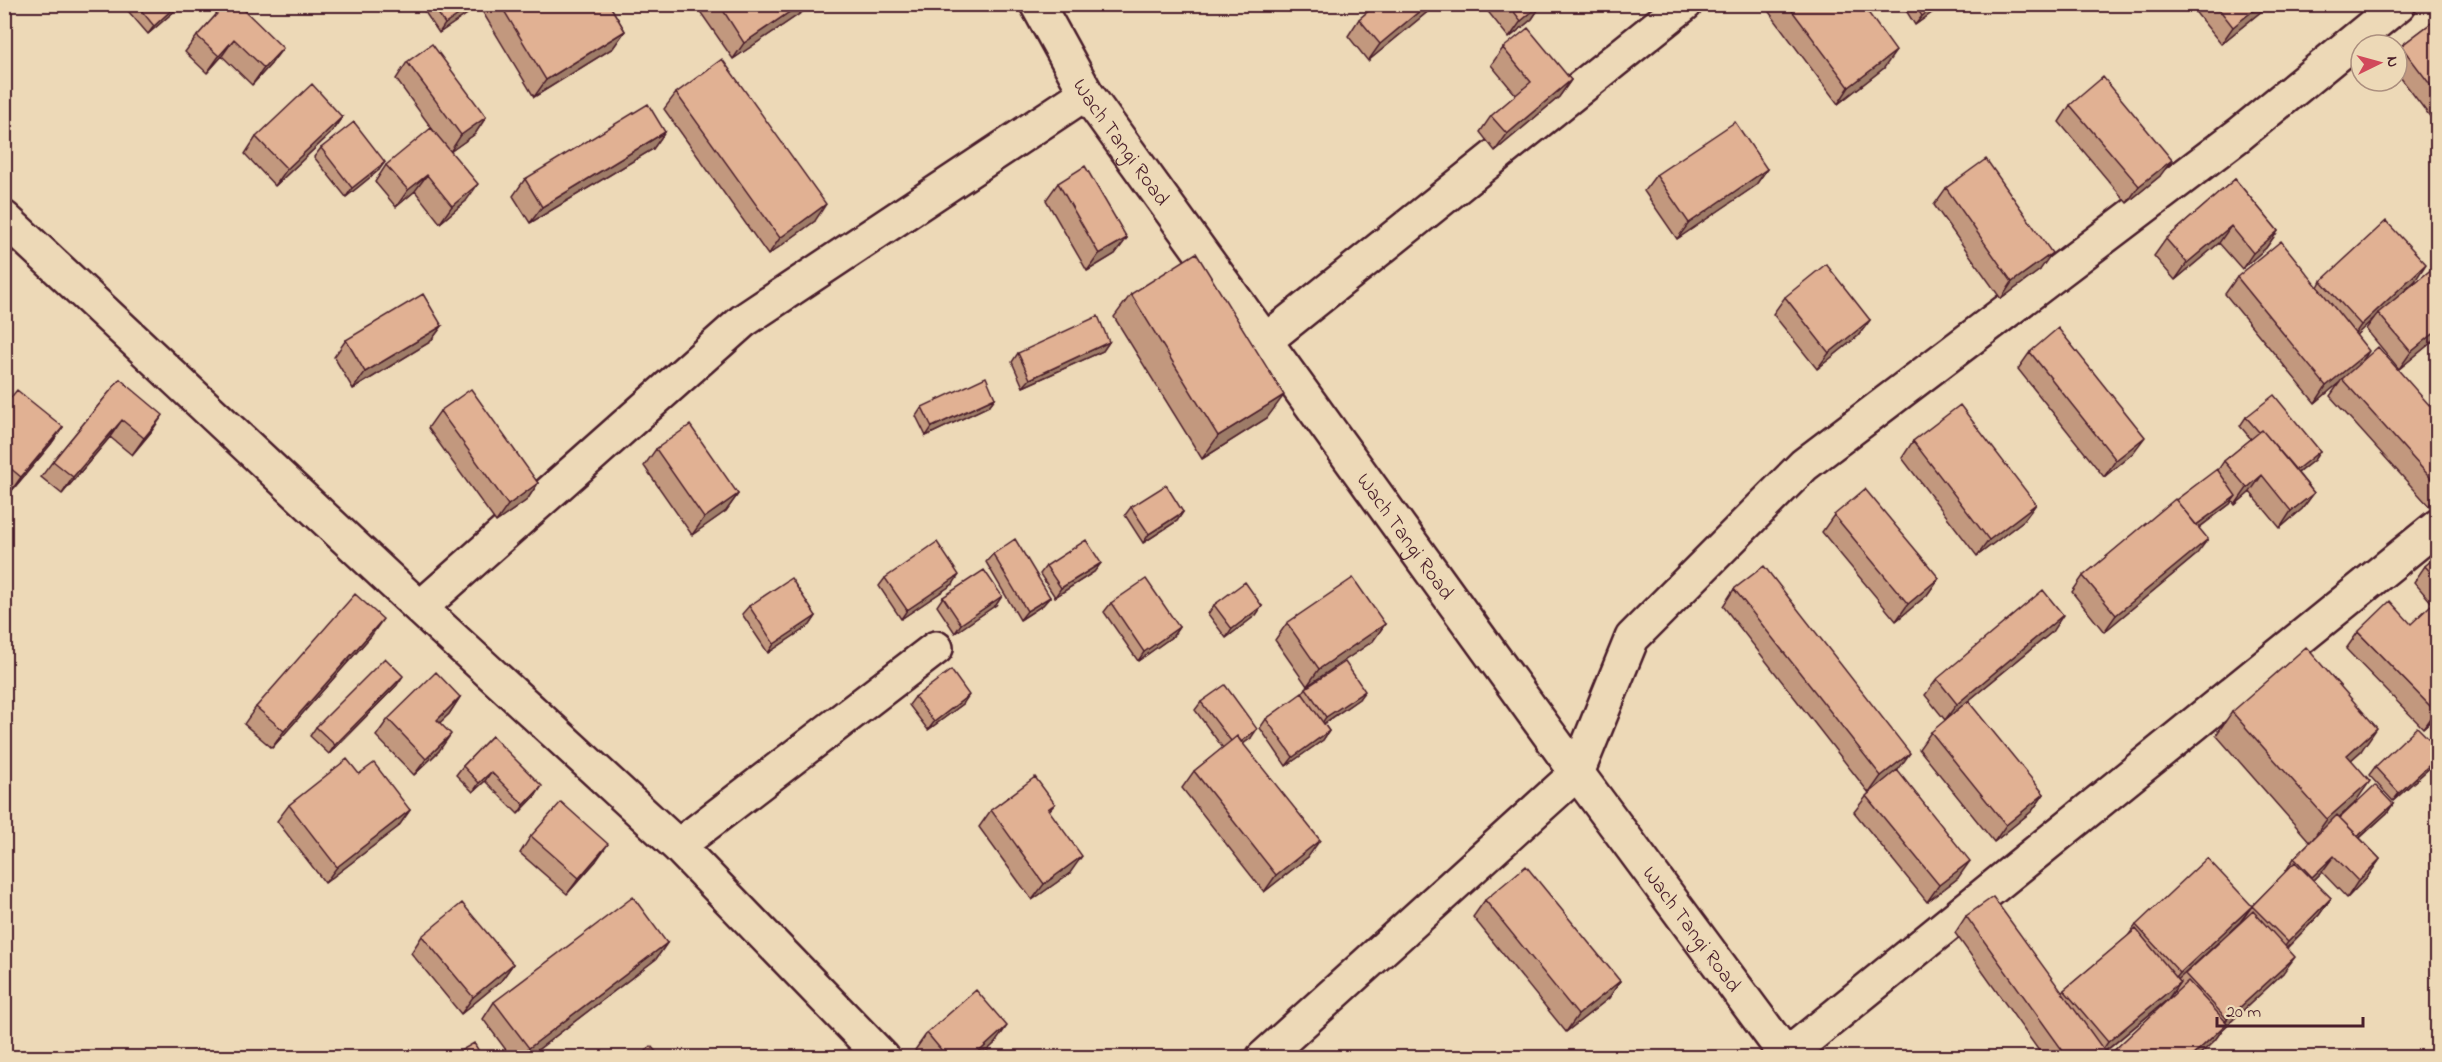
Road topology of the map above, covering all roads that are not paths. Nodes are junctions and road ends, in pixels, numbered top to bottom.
1 (1037, 4) edge
2 (1685, 4) edge
3 (2399, 4) edge
4 (1086, 93) junction
5 (4, 218) edge
6 (1265, 341) junction
7 (2438, 526) edge
8 (420, 608) junction
9 (936, 648) dead end
10 (1577, 773) junction
11 (678, 846) junction
12 (1788, 1056) edge
13 (883, 1058) edge
14 (1263, 1058) edge

1 - 4 street, Wach Tangi Road
2 - 6 street
3 - 10 street
4 - 6 street, Wach Tangi Road
4 - 8 street
5 - 8 street
6 - 10 street, Wach Tangi Road
7 - 12 street
8 - 11 street
9 - 11 street
10 - 12 street, Wach Tangi Road
10 - 14 street
11 - 13 street

